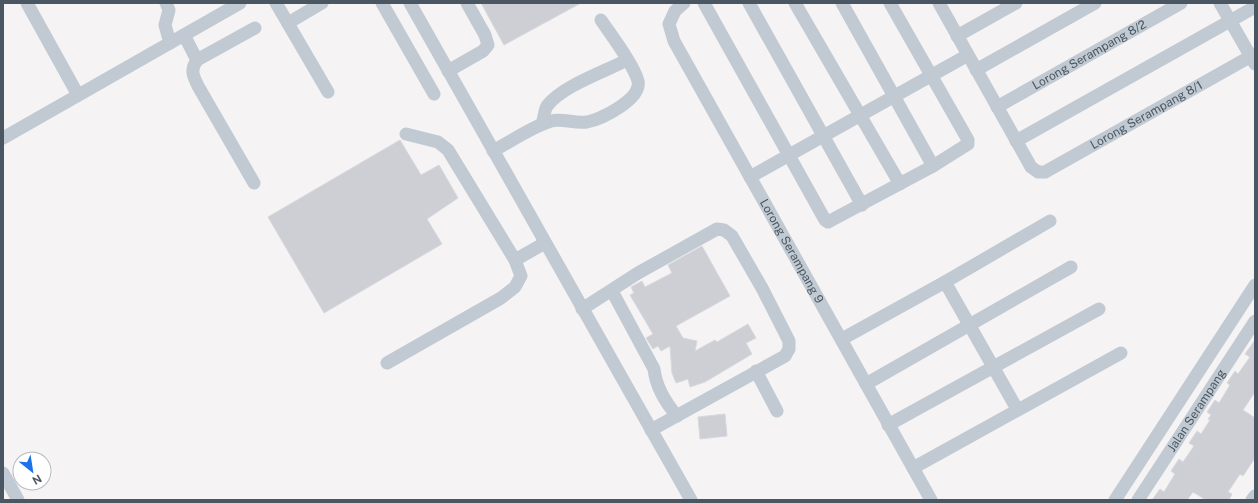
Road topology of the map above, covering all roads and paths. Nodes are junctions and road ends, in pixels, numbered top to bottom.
1 (26, 3) edge
2 (166, 3) edge
3 (240, 3) edge
4 (276, 3) edge
5 (322, 3) edge
6 (382, 3) edge
7 (410, 3) edge
8 (466, 3) edge
9 (684, 3) edge
10 (704, 3) edge
11 (749, 3) edge
12 (795, 3) edge
13 (842, 3) edge
14 (890, 3) edge
15 (939, 3) edge
16 (1016, 3) edge
17 (1095, 3) edge
18 (1181, 3) edge
19 (1220, 3) edge
20 (1255, 7) edge
21 (601, 20) dead end
22 (1230, 21) junction
23 (288, 23) junction
24 (255, 28) dead end
25 (184, 35) junction
26 (957, 36) junction
27 (170, 43) junction
28 (968, 55) junction
29 (1253, 59) edge
30 (197, 60) junction
31 (627, 60) junction
32 (976, 70) junction
33 (448, 71) junction
34 (932, 75) junction
35 (328, 92) dead end
36 (434, 94) dead end
37 (78, 95) junction
38 (894, 96) junction
39 (997, 107) junction
40 (860, 115) junction
41 (542, 124) junction
42 (406, 134) dead end
43 (823, 135) junction
44 (3, 138) edge
45 (1016, 141) junction
46 (494, 151) junction
47 (788, 155) junction
48 (933, 166) junction
49 (750, 177) junction
50 (254, 183) dead end
51 (900, 184) junction
52 (862, 205) junction
53 (1050, 221) dead end
54 (546, 243) junction
55 (515, 260) junction
56 (1072, 267) dead end
57 (944, 282) junction
58 (1255, 285) edge
59 (612, 291) junction
60 (582, 308) junction
61 (1099, 309) dead end
62 (1255, 321) edge
63 (970, 326) junction
64 (842, 339) junction
65 (1121, 353) dead end
66 (387, 363) dead end
67 (994, 367) junction
68 (756, 371) junction
69 (866, 384) junction
70 (1017, 409) junction
71 (777, 412) dead end
72 (677, 416) junction
73 (888, 425) junction
74 (651, 430) junction
75 (913, 468) junction
76 (3, 473) edge
77 (1255, 496) edge
78 (18, 500) edge
79 (690, 500) edge
80 (931, 500) edge
81 (1115, 500) edge
82 (1138, 500) edge
83 (1252, 500) edge

1 - 37 street
2 - 27 street
3 - 25 street
4 - 23 street
5 - 23 street
6 - 36 street
7 - 33 street
8 - 33 street
9 - 49 street, Lorong Serampang 9
10 - 47 street
11 - 43 street
12 - 40 street
13 - 38 street
14 - 34 street
15 - 26 street
16 - 26 street
17 - 32 street
18 - 39 street, Lorong Serampang 8/2
19 - 22 street
20 - 22 street
21 - 31 street
22 - 29 street
22 - 45 street
23 - 35 street
24 - 30 street
25 - 27 street
25 - 30 street
26 - 28 street
27 - 37 street
28 - 32 street
28 - 34 street
29 - 45 street, Lorong Serampang 8/1
30 - 50 street
31 - 41 street
31 - 41 street
32 - 39 street
33 - 46 street
34 - 38 street
34 - 48 street
37 - 44 street
38 - 40 street
38 - 48 street
39 - 45 street
40 - 43 street
40 - 51 street
41 - 46 street
42 - 55 street
43 - 47 street
43 - 52 street
46 - 54 street
47 - 49 street
47 - 52 street
48 - 51 street
49 - 64 street, Lorong Serampang 9
51 - 52 street
53 - 57 street
54 - 55 street
54 - 60 street
55 - 66 street
56 - 63 street
57 - 63 street
57 - 64 street
58 - 81 street
59 - 60 street
59 - 68 street
59 - 72 street
60 - 74 street
61 - 67 street
62 - 82 street, Jalan Serampang
63 - 67 street
63 - 69 street
64 - 69 street, Lorong Serampang 9
65 - 70 street
67 - 70 street
67 - 73 street
68 - 71 street
68 - 72 street
69 - 73 street, Lorong Serampang 9
70 - 75 street
72 - 74 street
73 - 75 street, Lorong Serampang 9
74 - 79 street
75 - 80 street, Lorong Serampang 9
76 - 78 street
77 - 83 street

